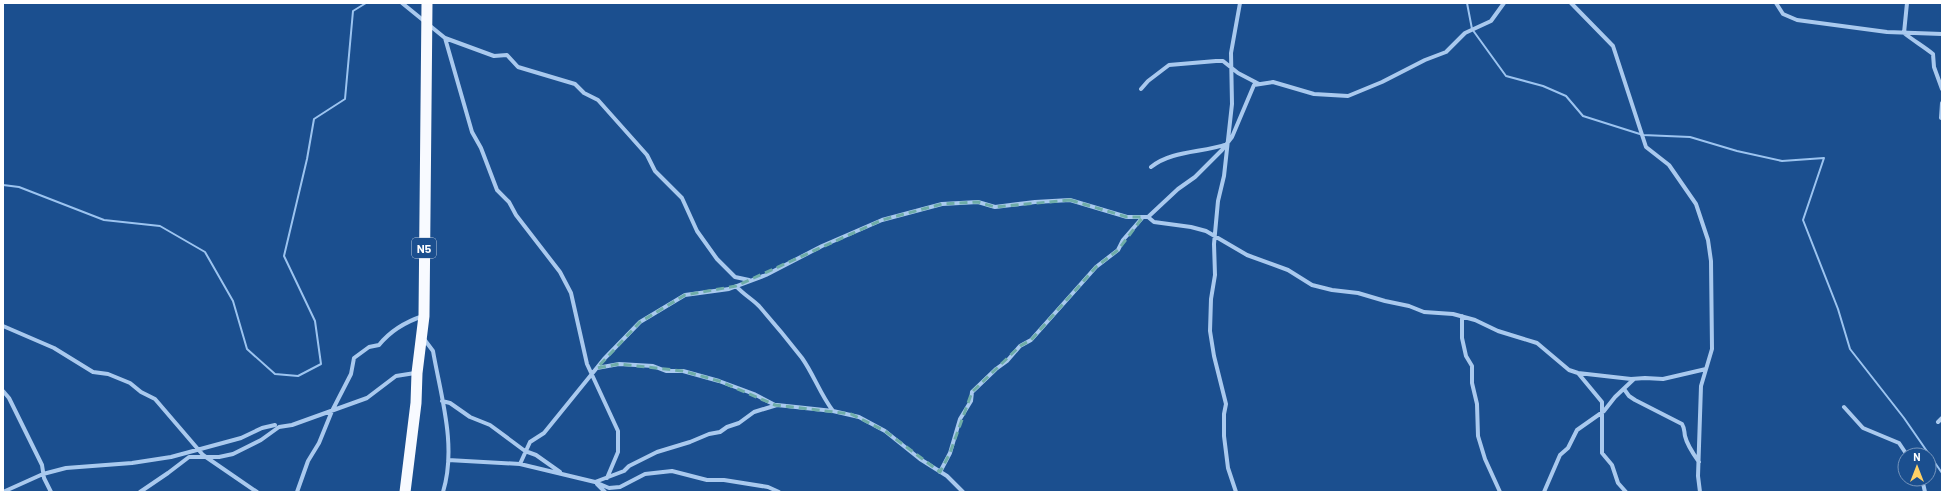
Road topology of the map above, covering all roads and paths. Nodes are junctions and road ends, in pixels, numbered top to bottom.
1 (402, 3) edge
2 (427, 3) edge
3 (1240, 3) edge
4 (1504, 3) edge
5 (1571, 3) edge
6 (1776, 3) edge
7 (1907, 3) edge
8 (427, 22) junction
9 (1904, 33) junction
10 (1942, 34) edge
11 (445, 38) junction
12 (1232, 68) junction
13 (1260, 84) junction
14 (1141, 89) dead end
15 (1942, 89) edge
16 (1942, 103) edge
17 (1942, 118) edge
18 (1227, 144) junction
19 (1151, 167) dead end
20 (1145, 217) junction
21 (1215, 236) junction
22 (751, 280) junction
23 (736, 286) junction
24 (424, 316) junction
25 (1462, 316) junction
26 (3, 326) edge
27 (421, 336) junction
28 (597, 368) junction
29 (1706, 369) junction
30 (417, 373) junction
31 (1578, 373) junction
32 (591, 375) junction
33 (1634, 379) junction
34 (1624, 389) junction
35 (3, 391) edge
36 (442, 401) junction
37 (775, 405) junction
38 (1844, 407) dead end
39 (332, 411) junction
40 (833, 411) junction
41 (1602, 413) junction
42 (1942, 418) edge
43 (1938, 422) dead end
44 (275, 425) dead end
45 (1902, 447) edge
46 (199, 450) junction
47 (525, 451) junction
48 (206, 457) junction
49 (448, 460) junction
50 (1699, 463) junction
51 (520, 464) junction
52 (940, 472) junction
53 (563, 473) junction
54 (44, 474) junction
55 (607, 478) junction
56 (595, 482) junction
57 (4, 492) edge
58 (51, 492) edge
59 (140, 492) edge
60 (258, 492) edge
61 (297, 492) edge
62 (405, 492) edge
63 (443, 492) edge
64 (604, 492) edge
65 (779, 492) edge
66 (963, 492) edge
67 (1236, 492) edge
68 (1500, 492) edge
69 (1544, 492) edge
70 (1626, 492) edge
71 (1700, 492) edge

1 - 8 street
2 - 8 highway, N5
3 - 12 street
4 - 13 street
5 - 29 street
6 - 9 street
7 - 9 street
8 - 11 street
8 - 24 highway, N5
9 - 10 street
9 - 15 street
11 - 22 street
11 - 32 street
12 - 13 street
12 - 14 street
12 - 18 street
13 - 18 street
16 - 17 street
18 - 19 street
18 - 20 street
18 - 21 street
20 - 21 street
20 - 22 street
20 - 52 street
21 - 25 street
21 - 67 street
22 - 23 street
23 - 28 street
23 - 40 street
24 - 27 highway, N5
24 - 39 street
25 - 31 street
25 - 68 street
26 - 46 street
27 - 30 highway, N5
27 - 36 street
28 - 32 street
28 - 37 street
29 - 33 street
29 - 50 street
30 - 39 street
30 - 62 highway, N5
31 - 33 street
31 - 41 street
32 - 47 street
32 - 55 street
33 - 34 street
34 - 41 street
34 - 50 street
35 - 54 street
36 - 47 street
36 - 49 street
37 - 40 street
37 - 55 street
38 - 45 street
39 - 48 street
39 - 61 street
40 - 52 street
41 - 69 street
41 - 70 street
42 - 43 street
44 - 46 street
46 - 48 street
46 - 54 street
47 - 51 street
47 - 53 street
48 - 59 street
48 - 60 street
49 - 51 street
49 - 63 street
50 - 71 street
51 - 53 street
52 - 66 street
53 - 56 street
54 - 57 street
54 - 58 street
55 - 56 street
56 - 64 street
56 - 65 street

